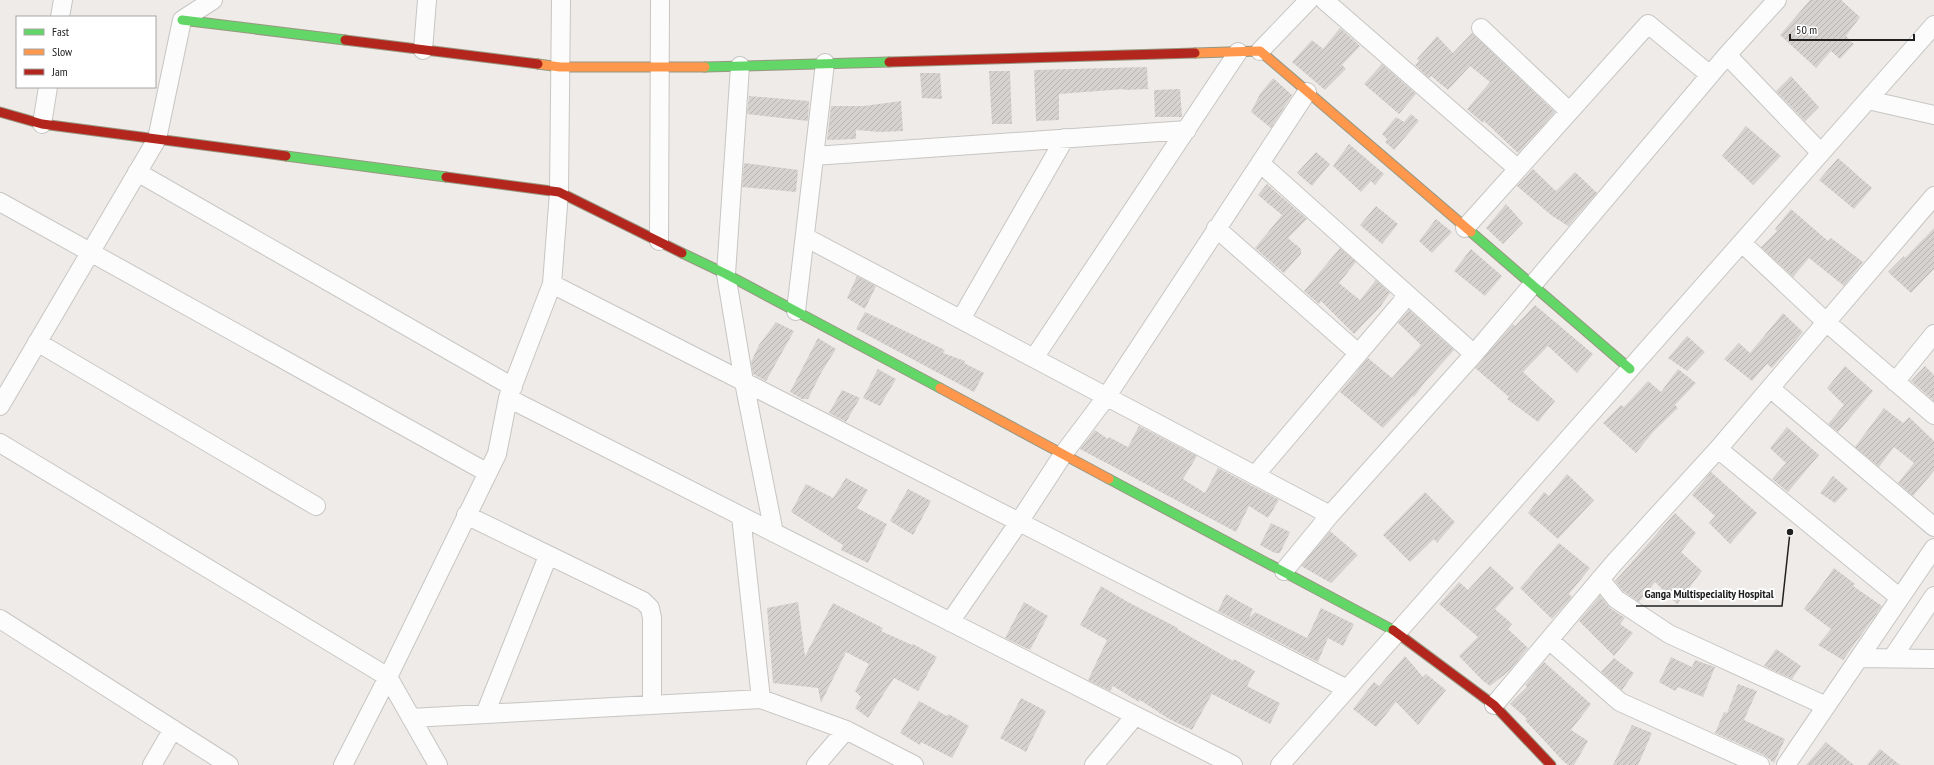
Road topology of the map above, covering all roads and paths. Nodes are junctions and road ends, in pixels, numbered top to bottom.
1 (63, 0) edge
2 (213, 0) edge
3 (428, 0) edge
4 (561, 0) edge
5 (660, 0) edge
6 (1309, 0) edge
7 (1324, 0) edge
8 (1772, 2) edge
9 (60, 16) edge
10 (182, 20) junction
11 (1934, 25) edge
12 (1481, 28) dead end
13 (423, 50) junction
14 (1260, 51) junction
15 (1238, 52) junction
16 (1727, 55) junction
17 (825, 64) junction
18 (560, 66) junction
19 (740, 66) junction
20 (660, 68) junction
21 (1710, 75) junction
22 (48, 88) edge
23 (1307, 92) junction
24 (1868, 100) junction
25 (1570, 111) junction
26 (0, 112) edge
27 (1934, 115) edge
28 (42, 124) junction
29 (1187, 130) junction
30 (1066, 138) junction
31 (157, 139) junction
32 (1822, 153) junction
33 (814, 156) junction
34 (1260, 163) junction
35 (1518, 169) junction
36 (137, 172) junction
37 (559, 192) junction
38 (1934, 196) edge
39 (0, 202) edge
40 (1216, 228) junction
41 (1465, 228) junction
42 (805, 237) junction
43 (659, 241) junction
44 (1742, 243) junction
45 (91, 251) junction
46 (726, 274) junction
47 (552, 284) junction
48 (1532, 285) junction
49 (1408, 294) junction
50 (796, 311) junction
51 (961, 319) junction
52 (1826, 322) junction
53 (1934, 334) edge
54 (38, 342) junction
55 (1358, 353) junction
56 (1474, 354) junction
57 (1034, 358) junction
58 (1630, 369) junction
59 (744, 382) junction
60 (1895, 382) junction
61 (1770, 388) junction
62 (511, 392) junction
63 (1107, 396) junction
64 (0, 406) edge
65 (1934, 416) edge
66 (0, 443) edge
67 (1718, 449) junction
68 (1064, 453) junction
69 (488, 473) junction
70 (1256, 474) junction
71 (316, 506) dead end
72 (466, 515) junction
73 (1330, 515) junction
74 (741, 516) junction
75 (1019, 522) junction
76 (1934, 527) edge
77 (774, 533) junction
78 (1934, 548) edge
79 (548, 556) junction
80 (1284, 571) junction
81 (1600, 579) junction
82 (1934, 596) edge
83 (1900, 598) junction
84 (0, 619) edge
85 (950, 622) junction
86 (1398, 633) junction
87 (1549, 640) junction
88 (1860, 658) junction
89 (1892, 658) junction
90 (1934, 659) edge
91 (388, 677) junction
92 (1347, 689) junction
93 (761, 699) junction
94 (652, 705) junction
95 (1494, 705) junction
96 (1826, 706) junction
97 (485, 714) junction
98 (1135, 716) junction
99 (411, 718) junction
100 (173, 729) junction
101 (846, 730) junction
102 (152, 765) edge
103 (229, 765) edge
104 (342, 765) edge
105 (438, 765) edge
106 (816, 765) edge
107 (914, 765) edge
108 (1094, 765) edge
109 (1233, 765) edge
110 (1280, 765) edge
111 (1551, 765) edge
112 (1760, 765) edge
113 (1786, 765) edge

1 - 9 street
2 - 10 street
3 - 13 street
4 - 18 street
5 - 20 street
6 - 14 street
7 - 35 street
8 - 16 street
10 - 13 street
10 - 31 street
11 - 24 street
12 - 25 street
13 - 18 street
14 - 15 street
14 - 23 street
15 - 17 street
15 - 29 street
16 - 21 street
16 - 32 street
17 - 19 street
17 - 33 street
18 - 20 street
18 - 37 street
19 - 20 street
19 - 46 street
20 - 43 street
21 - 25 street
21 - 48 street
22 - 28 street
23 - 34 street
23 - 41 street
24 - 27 street
24 - 32 street
25 - 35 street
26 - 28 street
28 - 31 street
29 - 30 street
29 - 57 street
30 - 33 street
30 - 51 street
31 - 36 street
31 - 37 street
32 - 44 street
33 - 42 street
34 - 40 street
34 - 49 street
35 - 41 street
36 - 45 street
36 - 62 street
37 - 43 street
37 - 47 street
38 - 52 street
39 - 45 street
40 - 55 street
40 - 63 street
41 - 48 street
42 - 50 street
42 - 51 street
43 - 46 street
44 - 52 street
44 - 58 street
45 - 54 street
45 - 69 street
46 - 50 street
46 - 59 street
47 - 59 street
47 - 62 street
48 - 56 street
48 - 58 street
49 - 55 street
49 - 56 street
50 - 68 street
51 - 57 street
52 - 60 street
52 - 61 street
53 - 60 street
54 - 64 street
54 - 71 street
55 - 70 street
56 - 73 street
57 - 63 street
58 - 86 street
59 - 75 street
59 - 77 street
60 - 65 street
61 - 67 street
61 - 76 street
62 - 69 street
62 - 74 street
63 - 68 street
63 - 70 street
66 - 91 street
67 - 81 street
67 - 83 street
68 - 75 street
68 - 80 street
69 - 72 street
70 - 73 street
72 - 79 street
72 - 91 street
73 - 80 street
74 - 77 street
74 - 93 street
75 - 85 street
75 - 92 street
77 - 85 street
78 - 83 street
79 - 94 street
79 - 97 street
80 - 86 street
81 - 87 street
81 - 96 street
82 - 89 street
83 - 88 street
84 - 100 street
85 - 98 street
86 - 92 street
86 - 95 street
87 - 95 street
87 - 112 street
88 - 89 street
88 - 96 street
89 - 90 street
91 - 99 street
91 - 104 street
92 - 110 street
93 - 94 street
93 - 101 street
94 - 97 street
95 - 111 street
96 - 113 street
97 - 99 street
98 - 108 street
98 - 109 street
99 - 105 street
100 - 102 street
100 - 103 street
101 - 106 street
101 - 107 street

